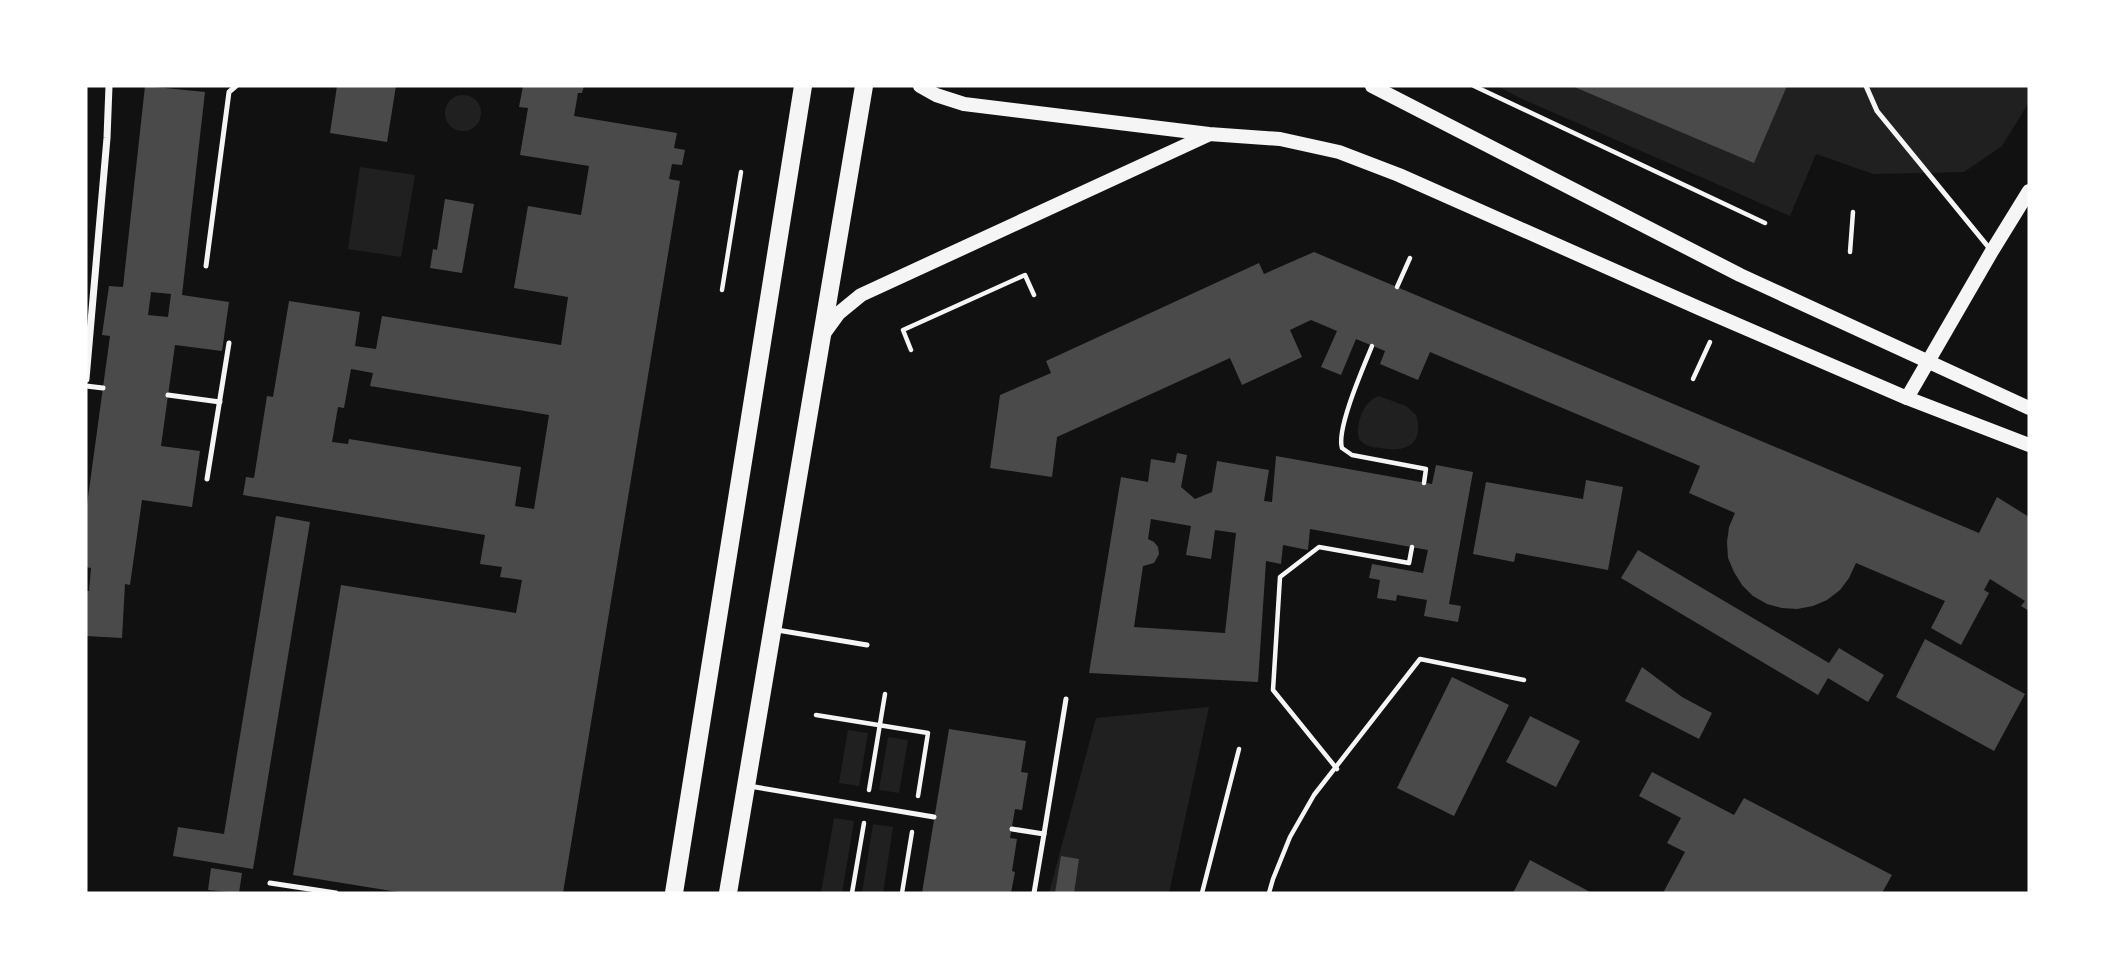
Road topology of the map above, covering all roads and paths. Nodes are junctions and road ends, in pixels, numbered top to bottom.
1 (109, 86) edge
2 (236, 86) edge
3 (803, 86) edge
4 (864, 86) edge
5 (920, 86) edge
6 (1372, 86) edge
7 (1474, 86) edge
8 (1866, 86) edge
9 (1209, 134) junction
10 (741, 172) dead end
11 (2029, 191) edge
12 (1853, 212) dead end
13 (1765, 223) dead end
14 (1992, 251) junction
15 (1850, 252) dead end
16 (1410, 258) dead end
17 (206, 266) dead end
18 (1397, 287) dead end
19 (722, 290) dead end
20 (1034, 295) dead end
21 (822, 336) junction
22 (1710, 342) dead end
23 (229, 343) dead end
24 (1372, 346) dead end
25 (912, 350) dead end
26 (1927, 362) junction
27 (86, 379) edge
28 (1693, 379) dead end
29 (86, 386) edge
30 (103, 388) dead end
31 (168, 396) dead end
32 (1907, 398) junction
33 (220, 402) junction
34 (2029, 408) edge
35 (2029, 445) edge
36 (207, 479) dead end
37 (1424, 483) dead end
38 (1412, 547) dead end
39 (773, 629) junction
40 (867, 645) dead end
41 (1524, 680) dead end
42 (1066, 699) dead end
43 (816, 715) dead end
44 (1239, 749) dead end
45 (1337, 769) junction
46 (746, 785) junction
47 (915, 814) junction
48 (934, 817) dead end
49 (1012, 829) dead end
50 (1044, 834) junction
51 (271, 883) dead end
52 (336, 893) edge
53 (674, 893) edge
54 (728, 893) edge
55 (902, 893) edge
56 (1034, 893) edge
57 (1202, 893) edge
58 (1269, 893) edge

1 - 27 street
2 - 17 lane
3 - 53 main road
4 - 21 main road
5 - 9 main road
6 - 26 main road
7 - 13 path
8 - 14 lane
9 - 21 main road
9 - 32 main road
10 - 19 path
11 - 14 main road
12 - 15 path
14 - 26 main road
16 - 18 path
20 - 25 path
21 - 39 main road
22 - 28 path
23 - 33 lane
24 - 37 path
26 - 32 main road
26 - 34 main road
29 - 30 lane
31 - 33 lane
32 - 35 main road
33 - 36 lane
38 - 45 path
39 - 40 lane
39 - 46 main road
41 - 45 path
42 - 50 lane
43 - 47 path
44 - 57 path
45 - 58 path
46 - 47 lane
46 - 54 main road
47 - 48 lane
47 - 55 path
49 - 50 lane
50 - 56 lane
51 - 52 lane

